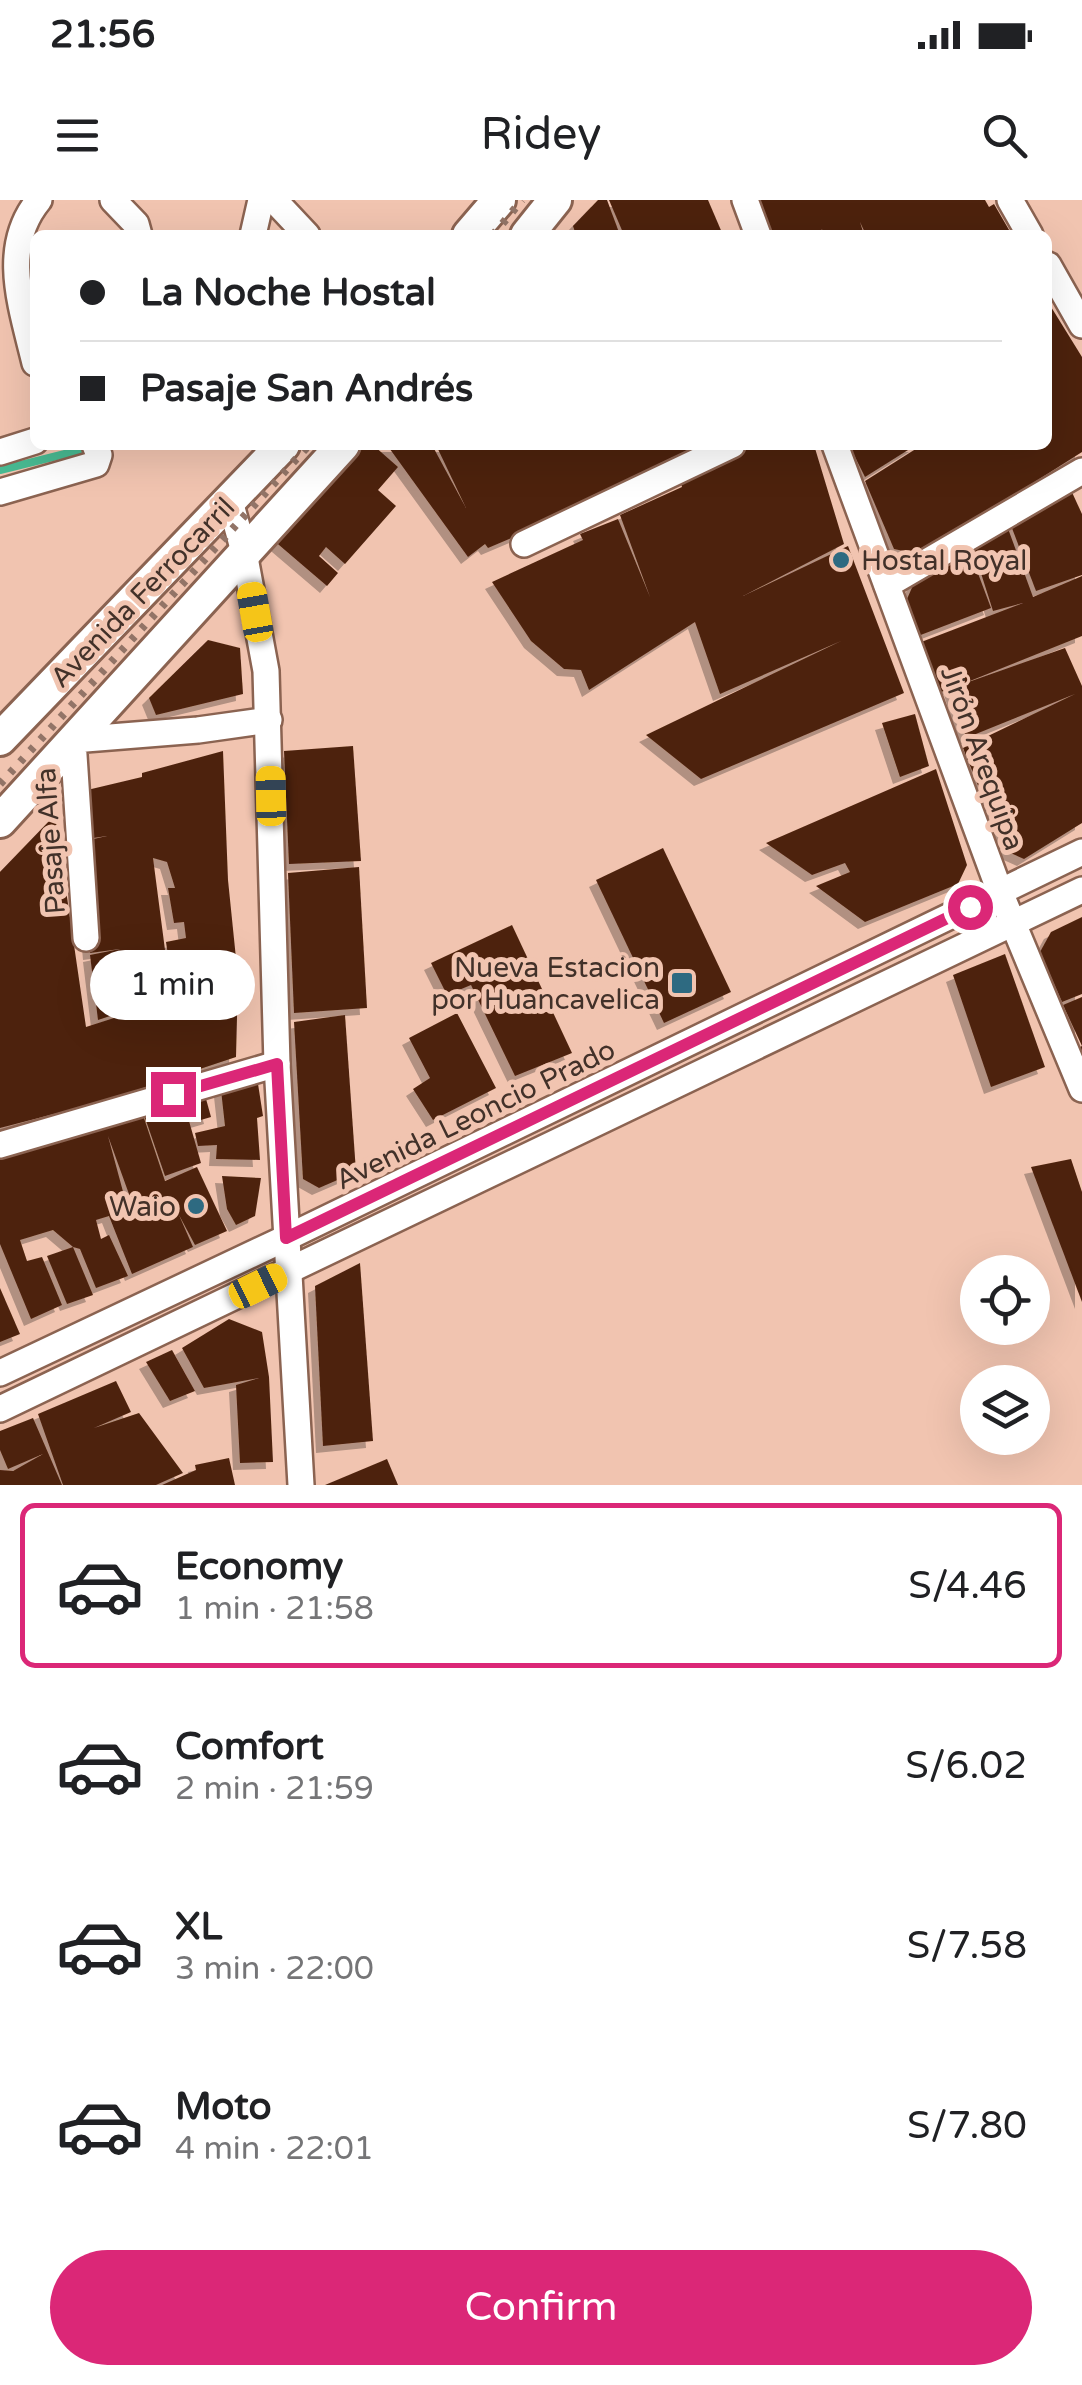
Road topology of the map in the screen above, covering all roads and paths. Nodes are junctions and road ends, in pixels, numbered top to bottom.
1 (39, 200) edge
2 (113, 200) edge
3 (261, 200) edge
4 (274, 200) edge
5 (499, 200) edge
6 (555, 200) edge
7 (746, 200) edge
8 (1010, 200) edge
9 (138, 230) edge
10 (254, 230) edge
11 (302, 230) edge
12 (473, 230) edge
13 (531, 230) edge
14 (756, 230) edge
15 (1027, 230) edge
16 (1052, 273) edge
17 (1082, 325) edge
18 (30, 343) edge
19 (30, 443) edge
20 (97, 450) edge
21 (278, 450) edge
22 (338, 450) edge
23 (721, 450) edge
24 (838, 450) edge
25 (0, 452) edge
26 (1082, 470) edge
27 (0, 492) edge
28 (230, 501) junction
29 (524, 544) dead end
30 (244, 552) junction
31 (887, 585) junction
32 (269, 720) junction
33 (0, 739) edge
34 (72, 740) junction
35 (0, 820) edge
36 (1082, 852) edge
37 (1082, 890) edge
38 (1000, 892) junction
39 (1013, 924) junction
40 (86, 938) dead end
41 (829, 975) junction
42 (844, 1005) junction
43 (277, 1064) junction
44 (628, 1072) junction
45 (1082, 1088) edge
46 (643, 1101) junction
47 (0, 1145) edge
48 (286, 1238) junction
49 (290, 1270) junction
50 (0, 1374) edge
51 (0, 1409) edge
52 (301, 1485) edge

1 - 18 street
2 - 9 street
3 - 10 street
4 - 11 street
5 - 12 main road
6 - 13 main road
7 - 14 street
8 - 15 street
16 - 17 street
19 - 25 street
20 - 27 street
21 - 28 main road, Avenida Ferrocarril
22 - 30 main road, Avenida Ferrocarril
23 - 29 street
24 - 31 street, Jirón Arequipa
26 - 31 street
28 - 30 street
28 - 33 main road, Avenida Ferrocarril
30 - 32 street
30 - 34 main road, Avenida Ferrocarril
31 - 38 street, Jirón Arequipa
32 - 34 street
32 - 43 street
34 - 35 main road, Avenida Ferrocarril
34 - 40 street, Pasaje Alfa
36 - 38 street, Avenida Leoncio Prado
37 - 39 street
38 - 39 street, Jirón Arequipa
38 - 41 street, Avenida Leoncio Prado
39 - 42 street
39 - 45 street, Jirón Arequipa
41 - 42 street
41 - 44 street, Avenida Leoncio Prado
42 - 46 street
43 - 47 street
43 - 48 street
44 - 46 street
44 - 48 street, Avenida Leoncio Prado
46 - 49 street
48 - 49 street
48 - 50 street, Avenida Leoncio Prado
49 - 51 street
49 - 52 street

